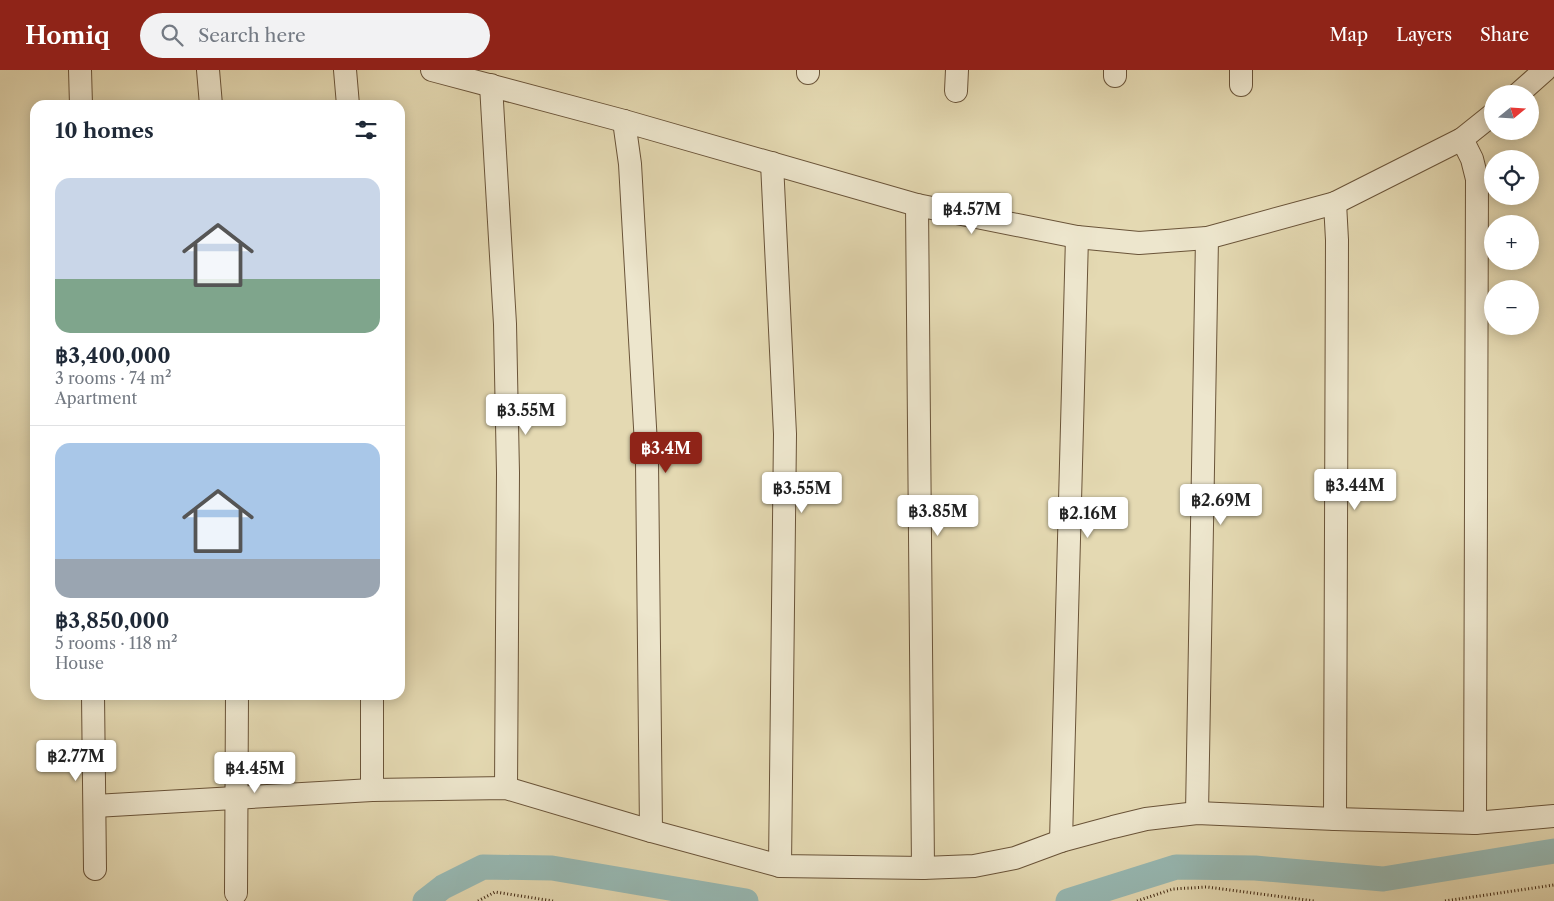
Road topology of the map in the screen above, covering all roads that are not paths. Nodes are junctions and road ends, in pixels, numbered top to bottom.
1 (80, 70) edge
2 (208, 70) edge
3 (346, 70) edge
4 (432, 70) edge
5 (1545, 70) edge
6 (491, 84) junction
7 (1528, 85) edge
8 (81, 100) edge
9 (211, 100) edge
10 (348, 100) edge
11 (624, 121) junction
12 (1484, 121) edge
13 (1462, 139) junction
14 (772, 163) junction
15 (1335, 203) junction
16 (917, 206) junction
17 (1077, 237) junction
18 (1208, 238) junction
19 (92, 700) edge
20 (237, 700) edge
21 (372, 700) edge
22 (506, 788) junction
23 (372, 790) junction
24 (236, 799) junction
25 (95, 806) junction
26 (1197, 813) junction
27 (1554, 816) edge
28 (1334, 820) junction
29 (1475, 823) junction
30 (651, 831) junction
31 (1061, 841) junction
32 (780, 866) junction
33 (923, 868) junction
34 (95, 869) dead end
35 (236, 893) dead end

1 - 8 street
2 - 9 street
3 - 10 street
4 - 6 street
5 - 7 street
6 - 11 street
6 - 22 street
11 - 14 street
11 - 30 street
12 - 13 street
13 - 15 street
13 - 29 street
14 - 16 street
14 - 32 street
15 - 18 street
15 - 28 street
16 - 17 street
16 - 33 street
17 - 18 street
17 - 31 street
18 - 26 street
19 - 25 street
20 - 24 street
21 - 23 street
22 - 23 street
22 - 30 street
23 - 24 street
24 - 25 street
24 - 35 street
25 - 34 street
26 - 28 street
26 - 31 street
27 - 29 street
28 - 29 street
30 - 32 street
31 - 33 street
32 - 33 street

